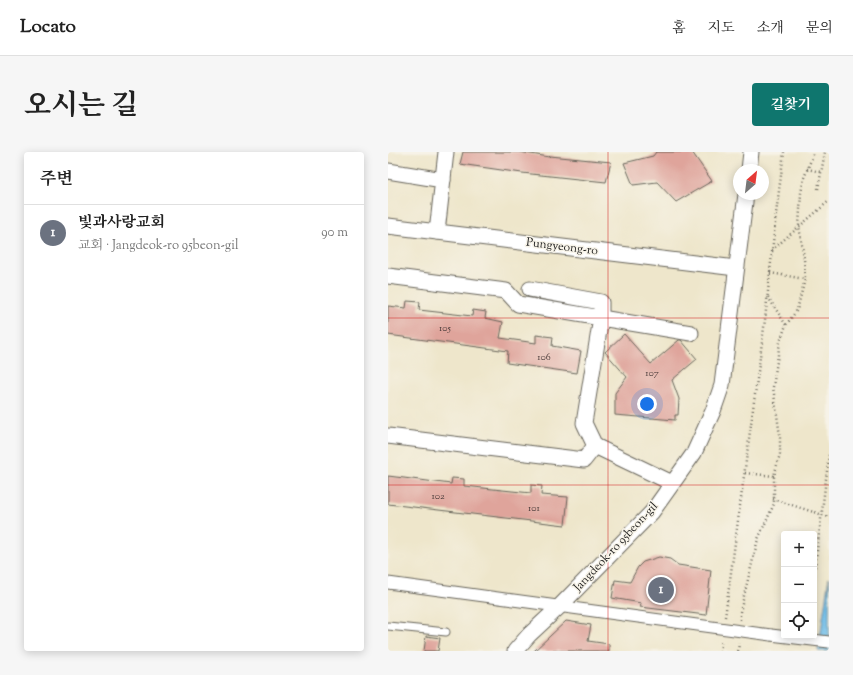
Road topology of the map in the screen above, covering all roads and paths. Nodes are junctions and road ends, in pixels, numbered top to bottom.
1 (446, 152) edge
2 (751, 152) edge
3 (784, 152) edge
4 (814, 152) edge
5 (825, 152) edge
6 (750, 164) edge
7 (807, 168) junction
8 (388, 171) edge
9 (821, 172) junction
10 (443, 180) junction
11 (818, 189) dead end
12 (745, 200) edge
13 (829, 200) edge
14 (388, 226) edge
15 (800, 226) junction
16 (437, 232) junction
17 (772, 250) junction
18 (736, 268) junction
19 (770, 273) junction
20 (388, 276) edge
21 (805, 279) junction
22 (530, 289) dead end
23 (768, 297) junction
24 (600, 318) junction
25 (786, 325) junction
26 (692, 333) dead end
27 (388, 436) edge
28 (594, 446) junction
29 (829, 455) edge
30 (745, 473) junction
31 (774, 476) junction
32 (672, 483) junction
33 (773, 499) junction
34 (822, 516) junction
35 (829, 518) edge
36 (815, 567) edge
37 (388, 583) edge
38 (559, 607) junction
39 (388, 626) edge
40 (724, 628) junction
41 (740, 630) junction
42 (446, 632) dead end
43 (829, 642) edge
44 (515, 651) edge
45 (720, 651) edge
46 (738, 651) edge

1 - 10 street
2 - 6 street
3 - 17 path
4 - 7 path
5 - 9 path
7 - 9 path
7 - 15 path
8 - 10 street
9 - 11 path
10 - 16 street
12 - 18 street, Jangdeok-ro 95beon-gil
13 - 15 path
14 - 16 street, Pungyeong-ro
15 - 17 path
15 - 21 path
16 - 18 street, Pungyeong-ro
17 - 19 path
18 - 32 street, Jangdeok-ro 95beon-gil
19 - 21 path
19 - 23 path
20 - 24 street
21 - 25 path
22 - 24 street
23 - 25 path
23 - 30 path
24 - 26 street
24 - 28 street
25 - 31 path
27 - 28 street
28 - 32 street
29 - 34 path
30 - 31 path
30 - 40 path
31 - 33 path
32 - 38 street, Jangdeok-ro 95beon-gil
33 - 34 path
33 - 41 path
34 - 35 path
34 - 36 path
37 - 38 street
38 - 40 street
38 - 44 street, Jangdeok-ro 95beon-gil
39 - 42 lane
40 - 41 street
40 - 45 path
41 - 43 street, bridge
41 - 46 path

